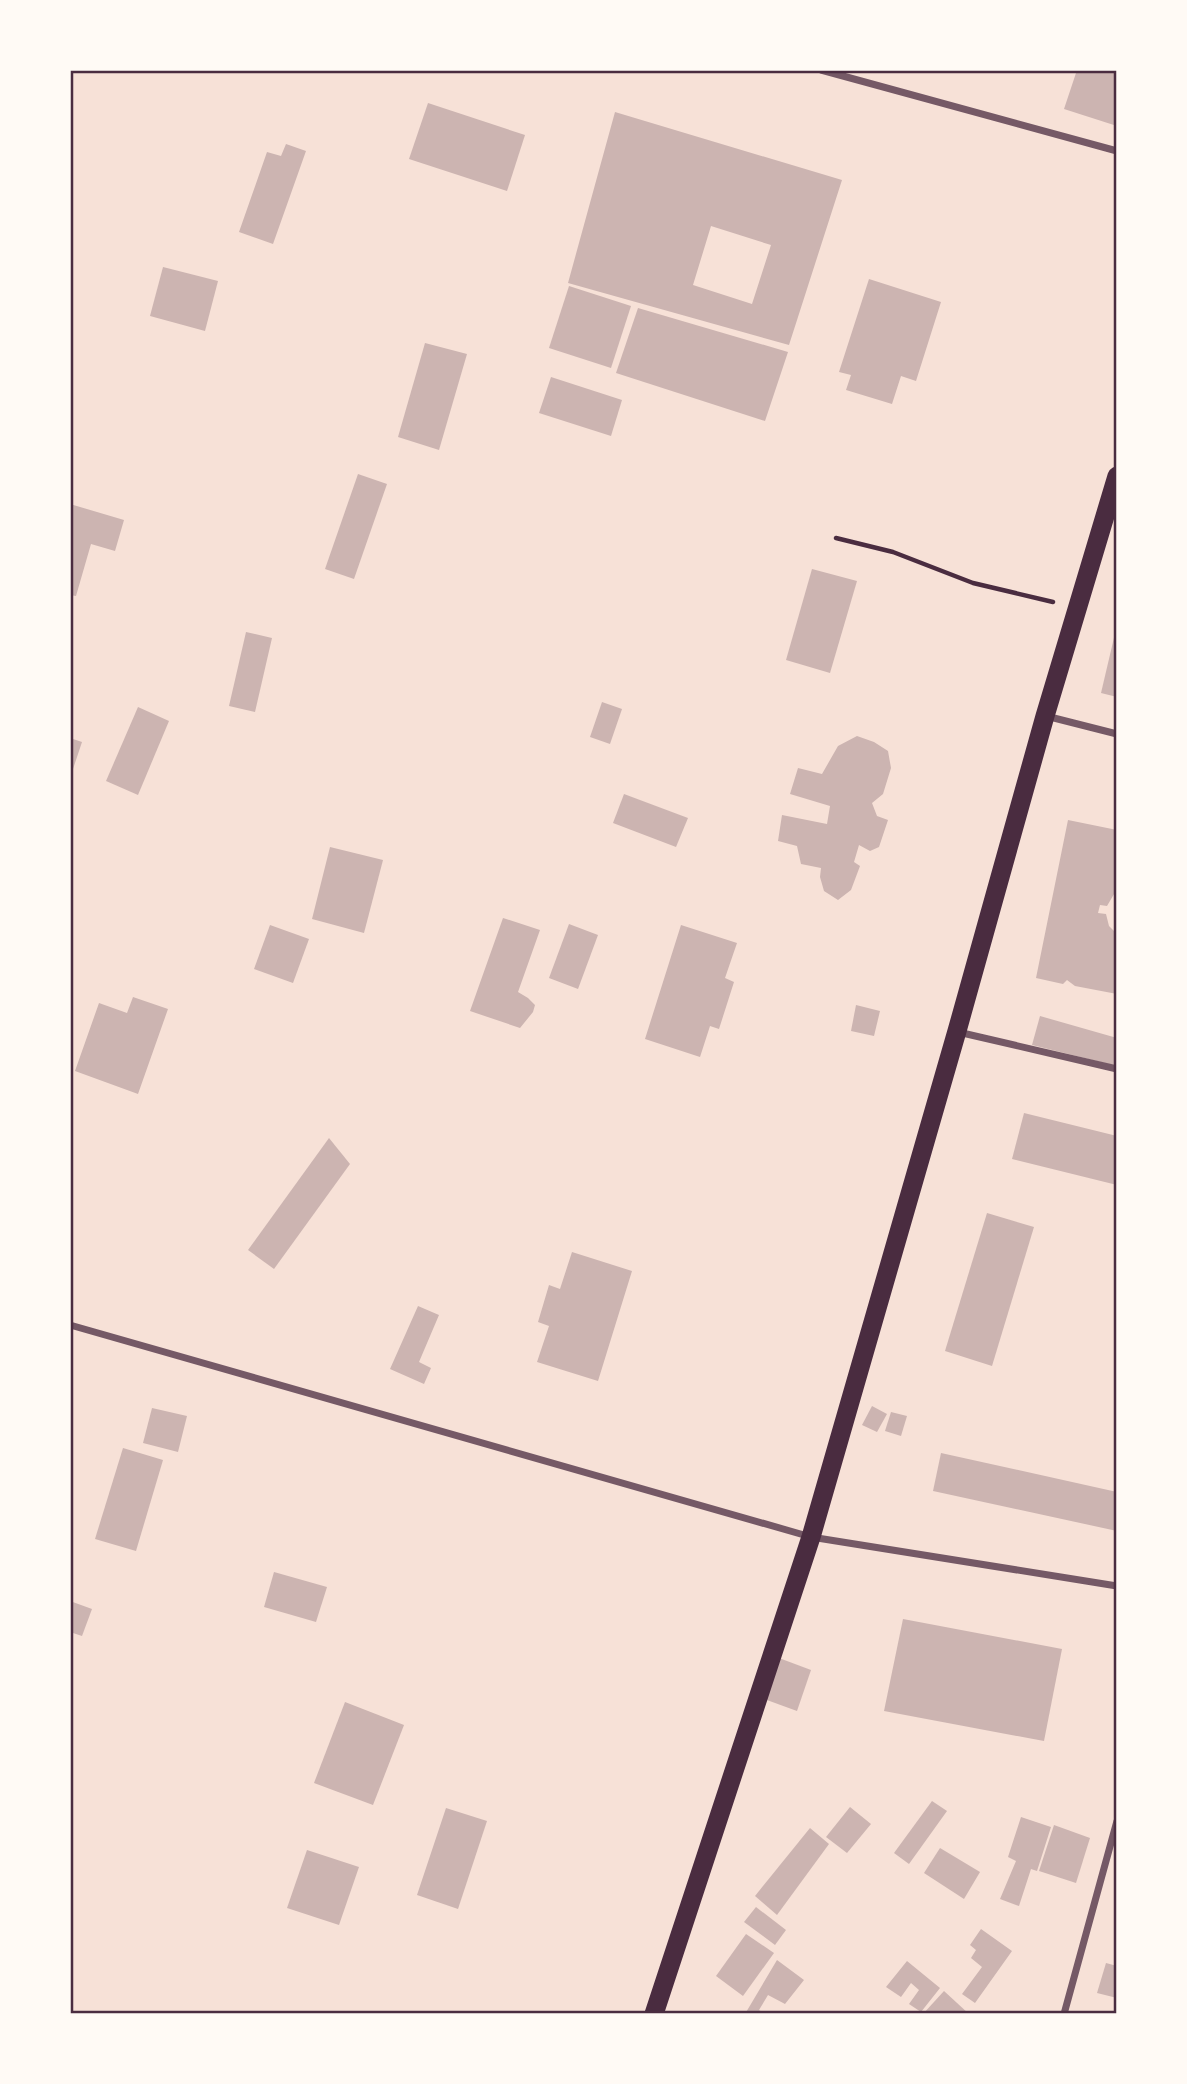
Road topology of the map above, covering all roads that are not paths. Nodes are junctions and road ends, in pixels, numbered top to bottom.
1 (821, 70) edge
2 (1117, 151) edge
3 (1117, 476) edge
4 (1045, 716) junction
5 (1117, 734) edge
6 (957, 1031) junction
7 (1117, 1069) edge
8 (70, 1325) edge
9 (811, 1537) junction
10 (1117, 1586) edge
11 (1117, 1821) edge
12 (654, 2014) edge
13 (1064, 2014) edge

1 - 2 street
3 - 4 highway
4 - 5 street
4 - 6 highway
6 - 7 street
6 - 9 highway
8 - 9 street
9 - 10 street
9 - 12 highway
11 - 13 street

